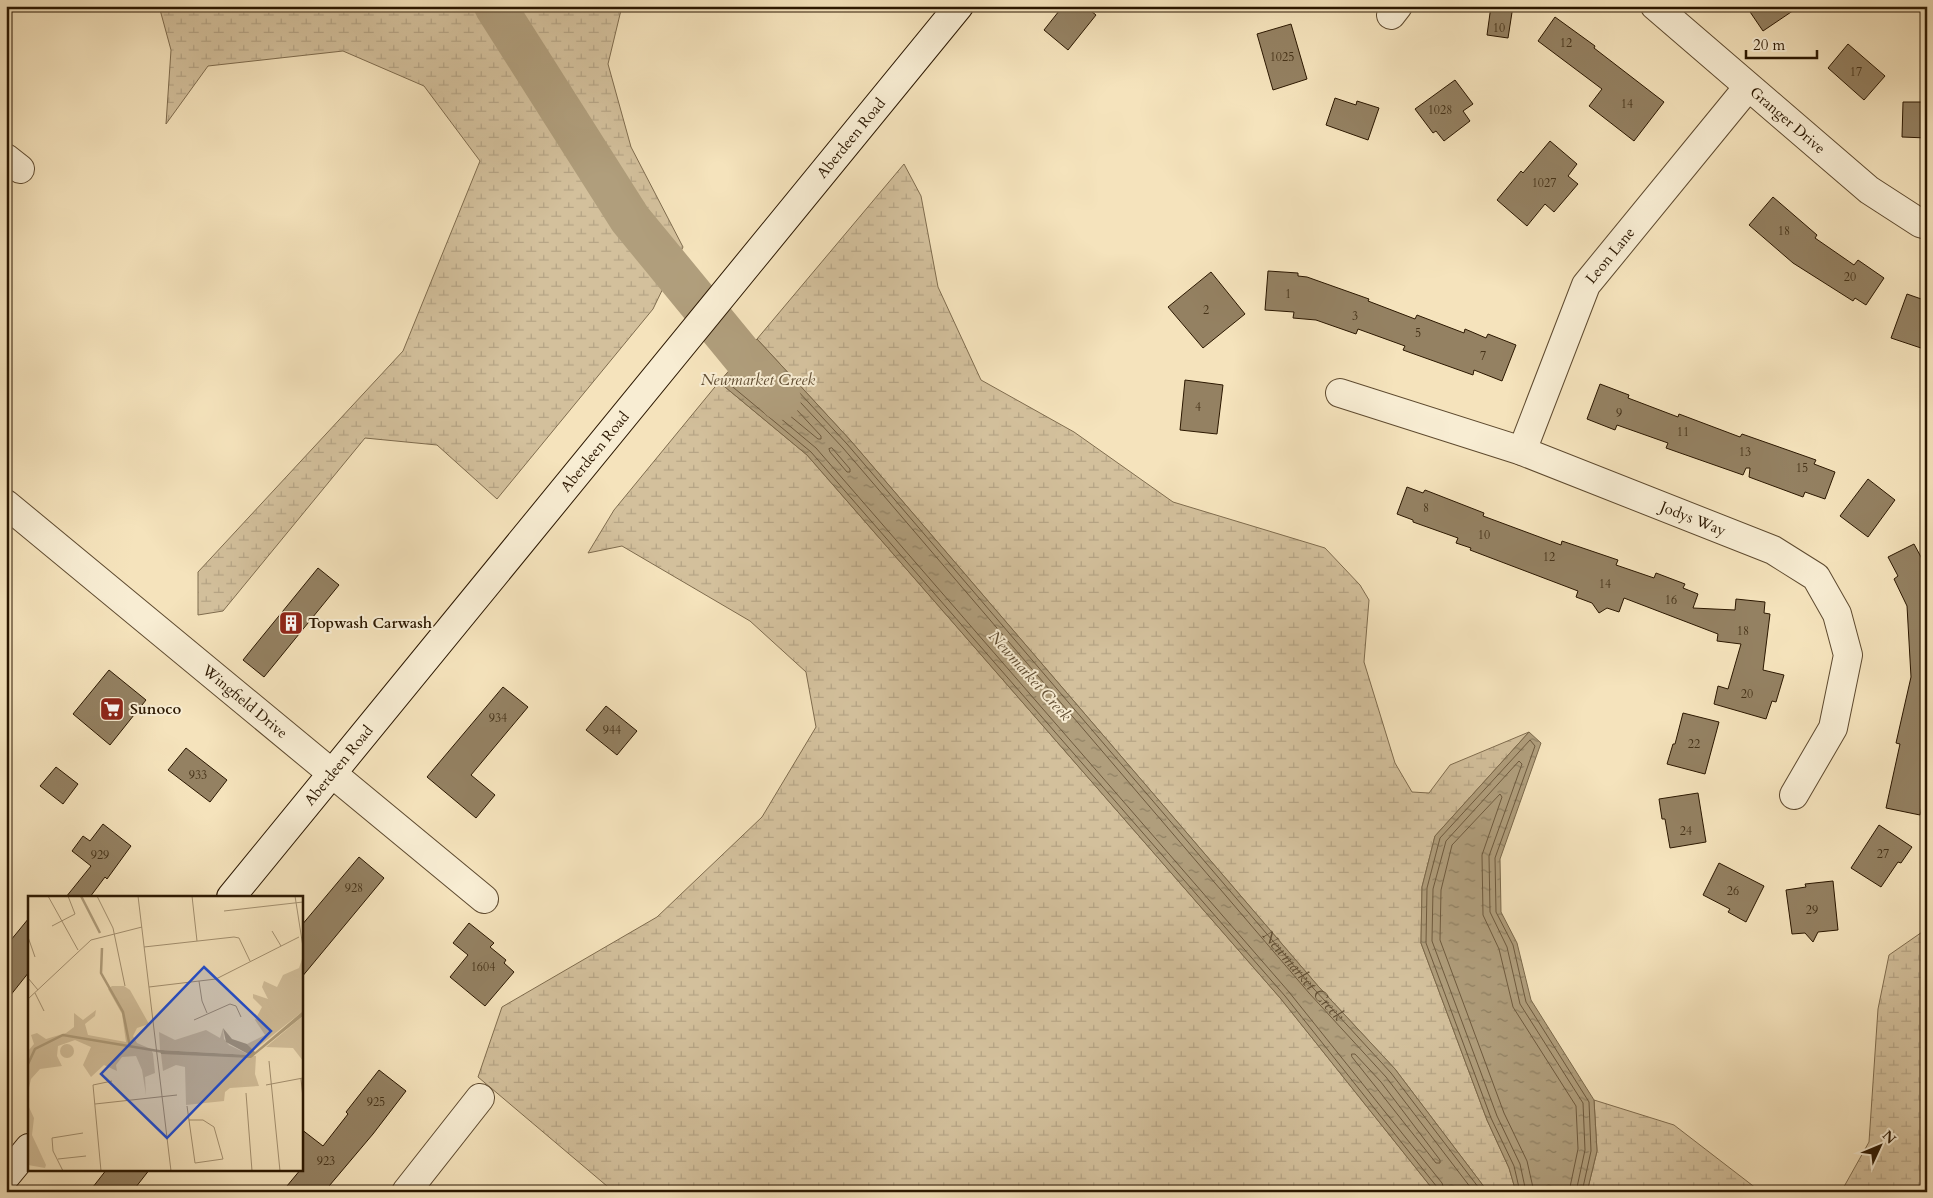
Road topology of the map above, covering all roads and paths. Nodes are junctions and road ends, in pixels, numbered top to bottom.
1 (959, 6) edge
2 (1655, 6) edge
3 (1748, 87) junction
4 (1927, 225) edge
5 (1340, 393) dead end
6 (1522, 451) junction
7 (6, 504) edge
8 (332, 773) junction
9 (1794, 795) dead end
10 (232, 896) edge
11 (484, 899) dead end
12 (480, 1098) dead end
13 (28, 1149) edge
14 (6, 1176) edge
15 (406, 1192) edge

1 - 8 street, Aberdeen Road
2 - 3 street, Granger Drive
3 - 4 street, Granger Drive
3 - 6 street, Leon Lane
5 - 6 street, Jodys Way
6 - 9 street, Jodys Way
7 - 8 street, Wingfield Drive
8 - 10 street, Aberdeen Road
8 - 11 street, Wingfield Drive
12 - 15 street
13 - 14 street

